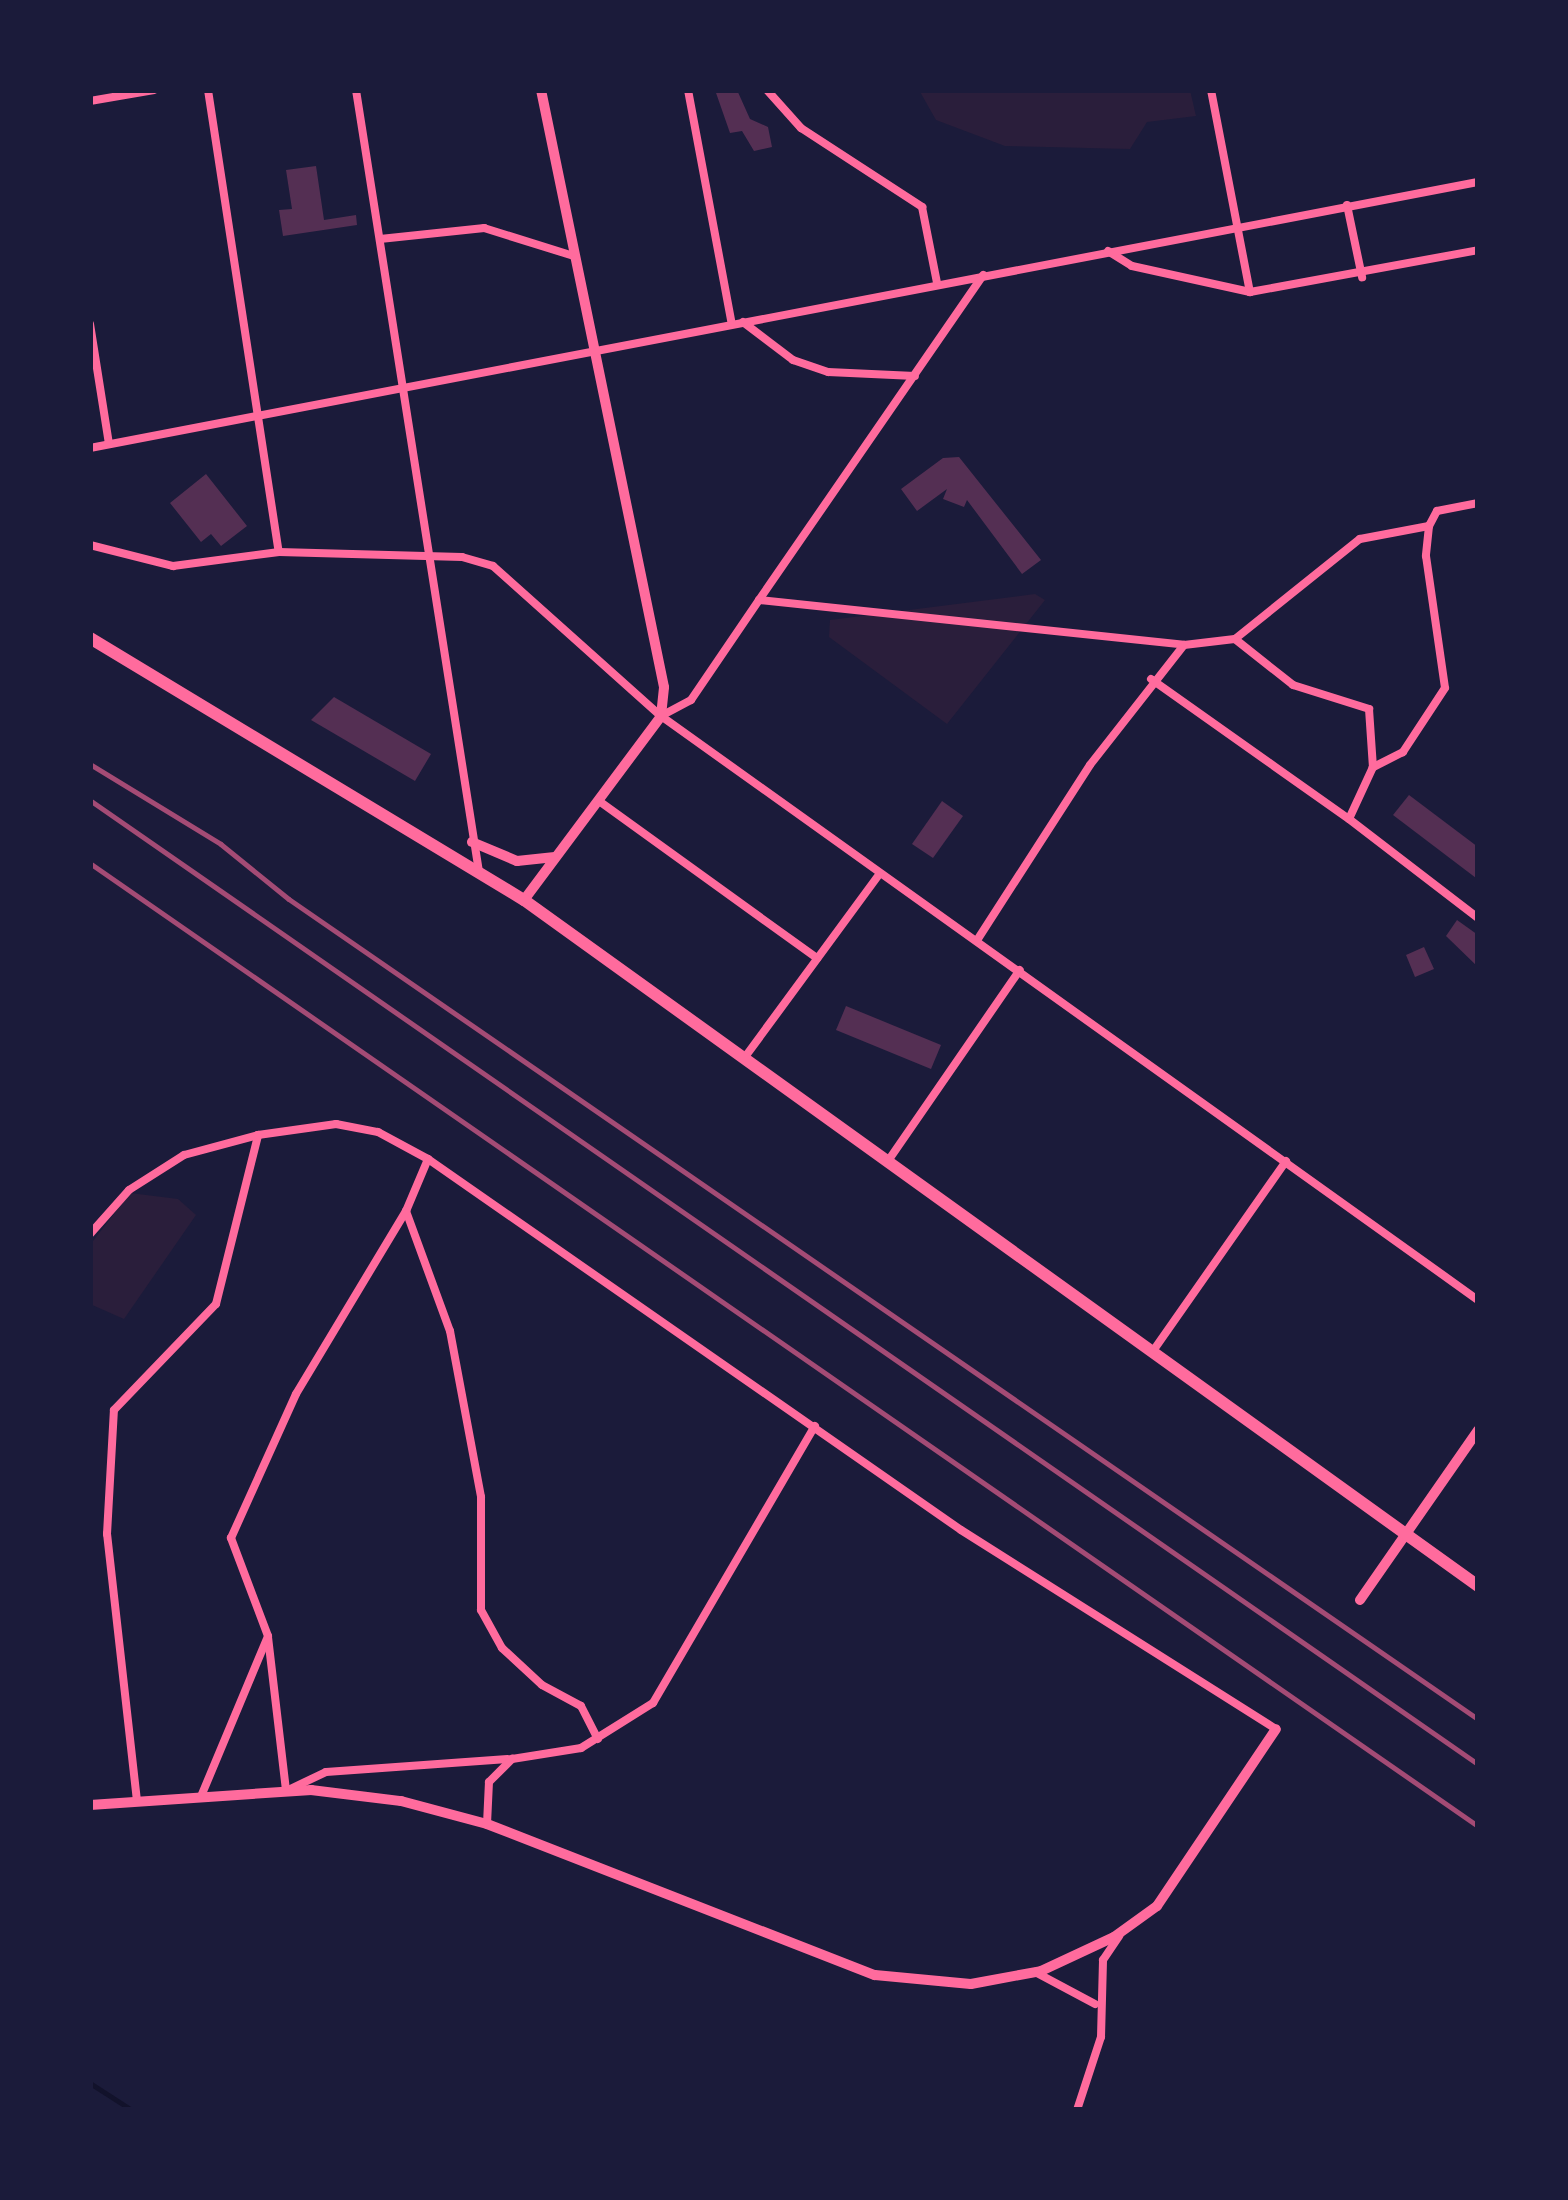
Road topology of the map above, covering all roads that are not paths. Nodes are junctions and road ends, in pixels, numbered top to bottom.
1 (154, 90) edge
2 (208, 90) edge
3 (356, 90) edge
4 (541, 90) edge
5 (688, 90) edge
6 (767, 90) edge
7 (1211, 90) edge
8 (90, 101) edge
9 (1478, 182) edge
10 (1347, 205) junction
11 (1239, 225) junction
12 (380, 239) junction
13 (1478, 250) edge
14 (1108, 251) junction
15 (576, 256) junction
16 (983, 274) junction
17 (1362, 277) junction
18 (938, 284) junction
19 (1250, 292) junction
20 (738, 323) junction
21 (90, 324) edge
22 (594, 349) junction
23 (916, 376) junction
24 (404, 384) junction
25 (257, 413) junction
26 (109, 444) junction
27 (90, 448) edge
28 (1478, 503) edge
29 (1429, 526) junction
30 (90, 544) edge
31 (279, 552) junction
32 (428, 556) junction
33 (759, 600) junction
34 (90, 638) edge
35 (1235, 639) junction
36 (1184, 645) junction
37 (1151, 679) junction
38 (662, 716) junction
39 (1372, 767) junction
40 (599, 801) junction
41 (1349, 819) junction
42 (472, 842) junction
43 (558, 855) junction
44 (880, 873) junction
45 (479, 874) junction
46 (524, 900) junction
47 (1478, 918) edge
48 (978, 940) junction
49 (817, 958) junction
50 (1020, 970) junction
51 (744, 1058) junction
52 (258, 1135) junction
53 (428, 1159) junction
54 (1286, 1161) junction
55 (887, 1162) junction
56 (406, 1211) junction
57 (90, 1234) edge
58 (1478, 1300) edge
59 (1152, 1352) junction
60 (815, 1426) junction
61 (1478, 1430) edge
62 (1405, 1532) junction
63 (1478, 1586) edge
64 (1360, 1600) dead end
65 (268, 1636) junction
66 (1276, 1730) joint
67 (598, 1739) junction
68 (512, 1759) junction
69 (286, 1791) junction
70 (202, 1794) junction
71 (137, 1801) junction
72 (91, 1804) edge
73 (487, 1824) junction
74 (1123, 1931) junction
75 (1034, 1972) junction
76 (1096, 2006) junction
77 (1077, 2110) edge

1 - 8 street
2 - 25 street
3 - 12 street
4 - 15 street
5 - 20 street
6 - 18 street
7 - 11 street
9 - 10 street
10 - 11 street
10 - 17 street
11 - 14 street
11 - 19 street
12 - 15 street
12 - 24 street
13 - 17 street
14 - 16 street
14 - 19 street
15 - 22 street
16 - 18 street
16 - 23 street
17 - 19 street
18 - 20 street
20 - 22 street
20 - 23 street
21 - 26 street
22 - 24 street
22 - 38 street
23 - 33 street
24 - 25 street
24 - 32 street
25 - 26 street
25 - 31 street
26 - 27 street
28 - 29 street
29 - 35 street
29 - 39 street
30 - 31 street
31 - 32 street
32 - 38 street
32 - 42 street
33 - 36 street
33 - 38 street
34 - 45 main road
35 - 36 street
35 - 39 street
36 - 37 street
37 - 41 street
37 - 48 street
38 - 40 street
38 - 44 street
39 - 41 street
40 - 43 street
40 - 49 street
41 - 47 street
42 - 43 street
42 - 45 street
43 - 46 street
44 - 48 street
44 - 49 street
45 - 46 main road
46 - 51 main road
48 - 50 street
49 - 51 street
50 - 54 street
50 - 55 street
51 - 55 main road
52 - 53 street
52 - 57 street
52 - 71 street
53 - 56 street
53 - 60 street
54 - 58 street
54 - 59 street
55 - 59 main road
56 - 65 street
56 - 67 street
59 - 62 main road
60 - 66 street
60 - 67 street
61 - 62 street
62 - 63 main road
62 - 64 street
65 - 69 street
65 - 70 street
66 - 74 street
67 - 68 street
68 - 69 street
68 - 73 street
69 - 70 street
69 - 73 street
70 - 71 street
71 - 72 street
73 - 75 street
74 - 75 street
74 - 76 street
75 - 76 street
76 - 77 street

